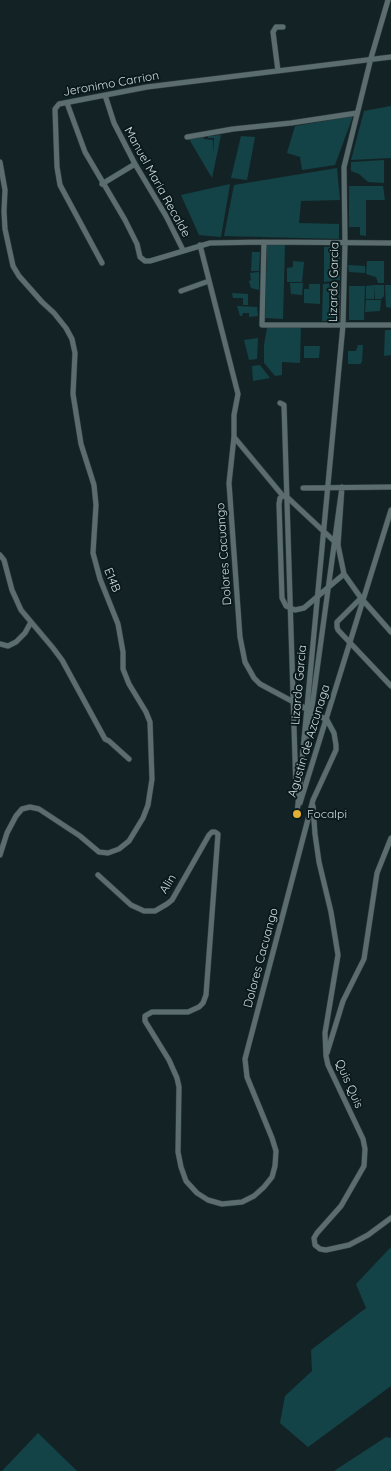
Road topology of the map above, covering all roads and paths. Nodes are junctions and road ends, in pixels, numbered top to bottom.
1 (388, 0) edge
2 (389, 7) edge
3 (283, 27) dead end
4 (391, 57) edge
5 (371, 58) junction
6 (278, 71) junction
7 (104, 95) junction
8 (66, 102) junction
9 (357, 113) junction
10 (187, 137) dead end
11 (0, 162) edge
12 (135, 164) junction
13 (102, 184) junction
14 (264, 242) junction
15 (345, 243) junction
16 (391, 243) edge
17 (200, 245) junction
18 (183, 250) junction
19 (102, 263) dead end
20 (209, 281) junction
21 (182, 291) dead end
22 (343, 325) junction
23 (391, 325) edge
24 (280, 404) dead end
25 (234, 437) junction
26 (328, 487) junction
27 (342, 487) junction
28 (391, 487) edge
29 (303, 488) dead end
30 (285, 497) junction
31 (391, 510) edge
32 (324, 531) junction
33 (336, 543) junction
34 (0, 555) edge
35 (344, 574) junction
36 (328, 588) junction
37 (318, 596) junction
38 (362, 599) junction
39 (290, 608) junction
40 (31, 622) junction
41 (391, 632) edge
42 (350, 642) junction
43 (0, 644) edge
44 (391, 686) edge
45 (293, 702) junction
46 (309, 710) junction
47 (326, 720) junction
48 (128, 759) dead end
49 (313, 800) junction
50 (297, 814) junction
51 (215, 832) joint
52 (391, 838) edge
53 (0, 855) edge
54 (98, 875) dead end
55 (326, 1056) junction
56 (391, 1218) edge

1 - 2 street, Lizardo Garcia
2 - 5 street, Lizardo Garcia
3 - 6 street
4 - 5 street, Jeronimo Carrion
5 - 6 street, Jeronimo Carrion
5 - 9 street, Lizardo Garcia
6 - 7 street, Jeronimo Carrion
7 - 8 street, Jeronimo Carrion
7 - 12 street, Manuel Maria Recalde
8 - 13 street
8 - 19 street, Jeronimo Carrion
9 - 10 street
9 - 15 street, Lizardo Garcia
11 - 53 street, E14B
12 - 13 street
12 - 18 street, Manuel Maria Recalde
13 - 18 street
14 - 15 street, Manuel Maria Recalde
14 - 17 street, Manuel Maria Recalde
14 - 22 street
15 - 16 street, Manuel Maria Recalde
15 - 22 street, Lizardo Garcia
17 - 18 street, Manuel Maria Recalde
17 - 20 street, Dolores Cacuango
20 - 21 street
20 - 25 street, Dolores Cacuango
22 - 23 street
22 - 26 street, Lizardo Garcia
24 - 30 street
25 - 30 street
25 - 45 street, Dolores Cacuango
26 - 27 street
26 - 29 street
26 - 32 street, Lizardo Garcia
27 - 28 street
27 - 33 street, Lizardo Garcia
30 - 32 street
30 - 39 street, Agustin de Azcunaga
31 - 38 street, Agustin de Azcunaga
32 - 33 street
32 - 37 street, Lizardo Garcia
33 - 35 street, Lizardo Garcia
33 - 36 street, Lizardo Garcia
34 - 40 street
35 - 36 street
35 - 38 street, Lizardo Garcia
36 - 37 street
36 - 46 street, Lizardo Garcia
37 - 39 street
37 - 46 street, Lizardo Garcia
38 - 41 street, Lizardo Garcia
38 - 42 street, Agustin de Azcunaga
38 - 42 street
39 - 45 street, Agustin de Azcunaga
40 - 43 street
40 - 48 street
42 - 44 street
42 - 47 street, Agustin de Azcunaga
45 - 46 street, Dolores Cacuango
45 - 50 street, Agustin de Azcunaga
46 - 47 street, Dolores Cacuango
46 - 50 street, Lizardo Garcia
47 - 49 street, Dolores Cacuango
47 - 50 street, Agustin de Azcunaga
49 - 51 street, Dolores Cacuango
49 - 55 street, Quis Quis
51 - 54 street, Alin
52 - 55 street
55 - 56 street, Quis Quis

